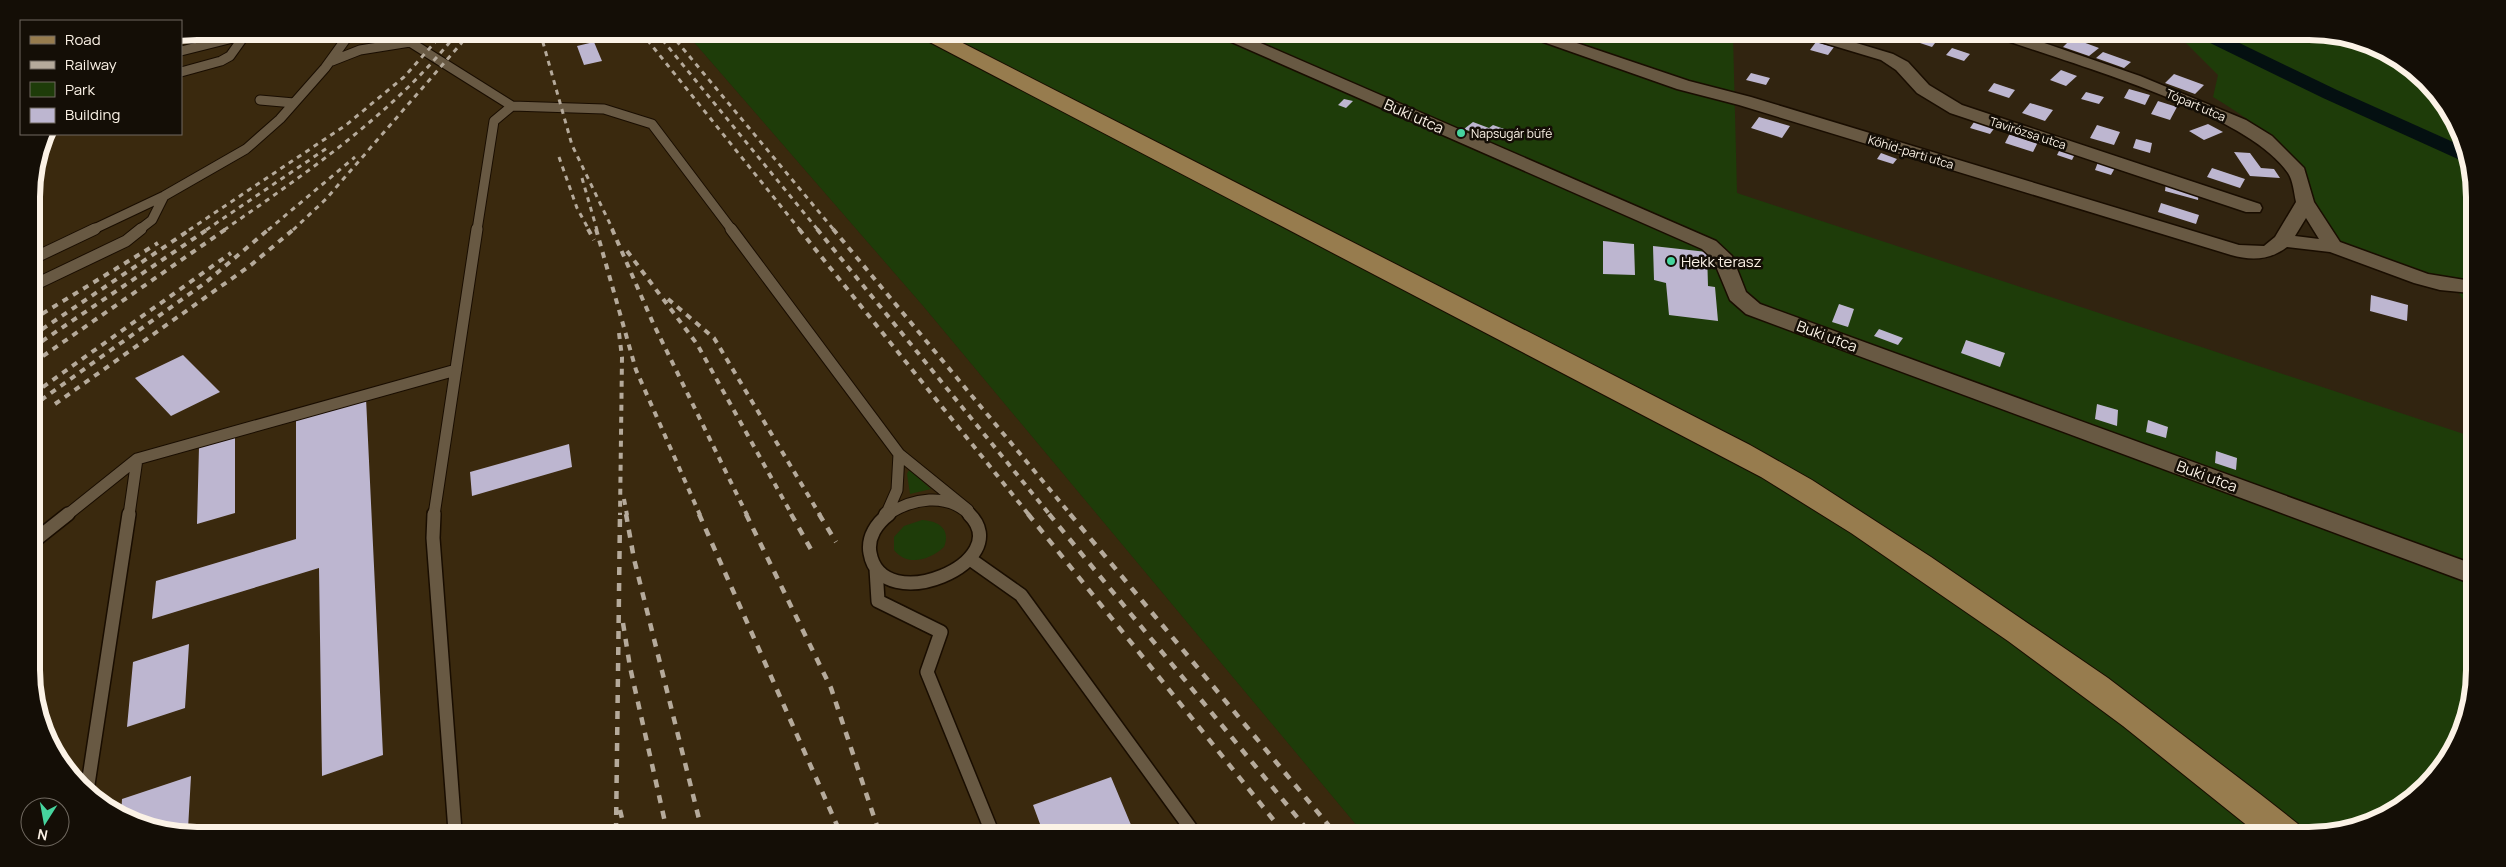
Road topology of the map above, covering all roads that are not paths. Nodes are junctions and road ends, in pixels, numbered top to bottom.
1 (225, 40) edge
2 (241, 40) edge
3 (345, 40) edge
4 (407, 40) edge
5 (940, 40) edge
6 (1240, 40) edge
7 (1553, 40) edge
8 (1830, 40) edge
9 (2019, 40) edge
10 (410, 42) junction
11 (182, 51) edge
12 (330, 62) junction
13 (182, 72) edge
14 (260, 100) dead end
15 (294, 103) junction
16 (512, 106) junction
17 (164, 196) junction
18 (2305, 202) junction
19 (2253, 208) dead end
20 (2283, 241) junction
21 (2333, 246) junction
22 (40, 255) edge
23 (40, 282) edge
24 (2466, 287) edge
25 (456, 370) junction
26 (899, 454) junction
27 (136, 459) junction
28 (968, 510) junction
29 (885, 516) junction
30 (40, 536) edge
31 (970, 559) junction
32 (876, 569) junction
33 (2466, 573) edge
34 (88, 783) edge
35 (455, 827) edge
36 (990, 827) edge
37 (1190, 827) edge
38 (2275, 827) edge

1 - 11 lane
2 - 13 lane
3 - 12 lane
4 - 10 lane
5 - 38 main road
6 - 33 street, Buki utca
7 - 20 street, Kőhíd-parti utca
8 - 19 street, Tavirózsa utca
9 - 18 street, Tópart utca
10 - 12 lane
10 - 16 lane
12 - 15 lane
14 - 15 lane
15 - 17 lane
16 - 25 lane
16 - 26 lane
17 - 22 lane
17 - 23 lane
18 - 20 street
18 - 21 street, Tópart utca
20 - 21 street
21 - 24 street
25 - 27 lane
25 - 35 lane
26 - 28 lane
26 - 29 lane
27 - 30 lane
27 - 34 lane
28 - 29 lane
28 - 31 lane
29 - 32 lane
31 - 32 lane
31 - 37 lane
32 - 36 lane

